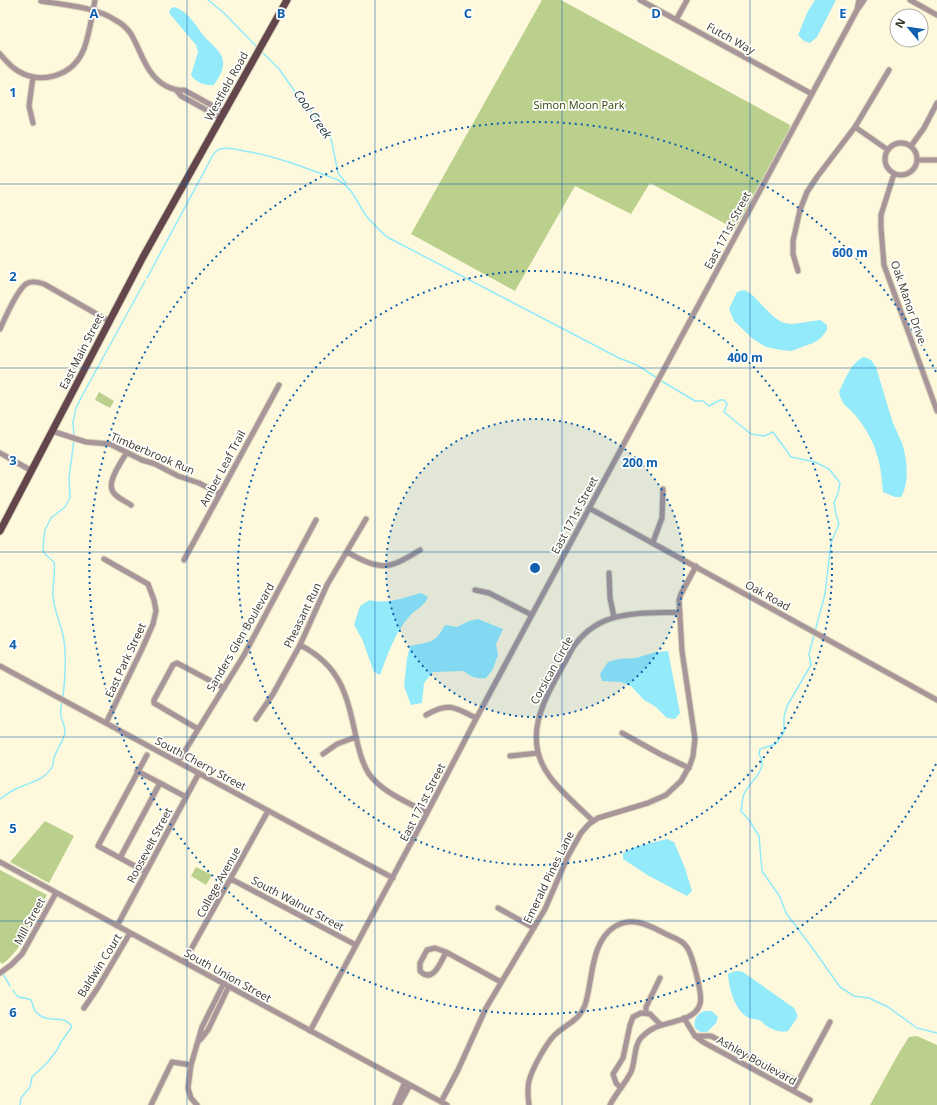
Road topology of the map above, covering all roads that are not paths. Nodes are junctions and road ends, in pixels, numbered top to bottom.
1 (95, 0) edge
2 (287, 0) edge
3 (640, 0) edge
4 (687, 0) edge
5 (859, 0) edge
6 (864, 0) edge
7 (910, 0) edge
8 (41, 1) dead end
9 (93, 10) junction
10 (857, 10) junction
11 (937, 15) edge
12 (676, 20) junction
13 (0, 54) edge
14 (889, 70) dead end
15 (33, 77) junction
16 (812, 94) junction
17 (937, 103) edge
18 (222, 115) junction
19 (33, 124) dead end
20 (854, 127) junction
21 (911, 146) junction
22 (888, 150) junction
23 (917, 160) junction
24 (937, 160) edge
25 (894, 174) junction
26 (185, 183) joint
27 (798, 271) dead end
28 (109, 321) junction
29 (0, 329) edge
30 (278, 386) dead end
31 (937, 411) edge
32 (52, 431) junction
33 (127, 452) junction
34 (0, 453) edge
35 (32, 471) junction
36 (663, 489) dead end
37 (220, 494) junction
38 (131, 505) dead end
39 (589, 508) junction
40 (366, 519) dead end
41 (316, 520) dead end
42 (0, 531) edge
43 (653, 542) junction
44 (420, 550) dead end
45 (347, 552) junction
46 (104, 559) dead end
47 (184, 560) dead end
48 (696, 566) junction
49 (608, 573) dead end
50 (475, 590) dead end
51 (680, 612) junction
52 (532, 615) junction
53 (614, 617) junction
54 (300, 645) junction
55 (0, 666) edge
56 (224, 688) junction
57 (937, 700) edge
58 (426, 715) dead end
59 (256, 718) dead end
60 (476, 718) junction
61 (106, 723) junction
62 (198, 728) junction
63 (622, 733) dead end
64 (356, 737) junction
65 (538, 753) junction
66 (146, 754) dead end
67 (323, 754) dead end
68 (510, 756) dead end
69 (178, 762) junction
70 (689, 768) junction
71 (137, 771) junction
72 (199, 773) junction
73 (160, 784) junction
74 (186, 797) junction
75 (268, 811) junction
76 (427, 813) junction
77 (593, 821) junction
78 (120, 858) junction
79 (0, 862) edge
80 (146, 872) junction
81 (393, 878) junction
82 (231, 879) junction
83 (56, 893) junction
84 (498, 908) dead end
85 (117, 926) junction
86 (534, 928) junction
87 (130, 933) junction
88 (356, 946) junction
89 (446, 952) junction
90 (184, 962) junction
91 (0, 973) edge
92 (660, 978) dead end
93 (502, 982) junction
94 (227, 985) junction
95 (84, 1008) dead end
96 (646, 1013) junction
97 (684, 1018) junction
98 (830, 1022) dead end
99 (661, 1025) junction
100 (310, 1031) junction
101 (695, 1036) junction
102 (191, 1066) junction
103 (404, 1082) junction
104 (798, 1082) junction
105 (410, 1085) junction
106 (621, 1088) junction
107 (793, 1091) junction
108 (810, 1100) dead end
109 (442, 1102) junction
110 (151, 1105) edge
111 (197, 1105) edge
112 (395, 1105) edge
113 (399, 1105) edge
114 (447, 1105) edge
115 (529, 1105) edge
116 (610, 1105) edge

1 - 9 street
2 - 18 main road, Westfield Road
3 - 12 street, Futch Way
4 - 12 street
5 - 10 street, East 171st Street
6 - 10 street, East 171st Street
7 - 11 street
8 - 9 street
9 - 15 street
9 - 18 street
10 - 16 street, East 171st Street
12 - 16 street, Futch Way
13 - 15 street
14 - 20 street
15 - 19 street
16 - 39 street, East 171st Street
17 - 21 street
18 - 26 main road, Westfield Road
20 - 22 street
20 - 27 street
21 - 22 street
21 - 23 street
22 - 25 street
23 - 24 street
23 - 25 street
25 - 31 street, Oak Manor Drive
26 - 28 main road, East Main Street
28 - 29 street
28 - 32 main road, East Main Street
30 - 37 street, Amber Leaf Trail
32 - 33 street, Timberbrook Run
32 - 35 main road, East Main Street
33 - 37 street, Timberbrook Run
33 - 38 street
34 - 35 street
35 - 42 main road, East Main Street
36 - 43 street
37 - 47 street, Amber Leaf Trail
39 - 43 street, Oak Road
39 - 52 street, East 171st Street
40 - 45 street, Pheasant Run
41 - 56 street, Sanders Glen Boulevard
43 - 48 street, Oak Road
44 - 45 street
45 - 54 street, Pheasant Run
46 - 61 street, East Park Street
48 - 51 street, Emerald Pines Lane
48 - 57 street, Oak Road
49 - 53 street
50 - 52 street
51 - 53 street, Corsican Circle
51 - 70 street, Emerald Pines Lane
52 - 60 street, East 171st Street
53 - 65 street, Corsican Circle
54 - 59 street, Pheasant Run
54 - 64 street
55 - 61 street, South Cherry Street
56 - 62 street, Sanders Glen Boulevard
56 - 62 street
58 - 60 street
60 - 76 street, East 171st Street
61 - 69 street, South Cherry Street
62 - 69 street, Sanders Glen Boulevard
63 - 70 street
64 - 67 street
64 - 76 street
65 - 68 street
65 - 77 street, Corsican Circle
66 - 71 street
69 - 72 street, South Cherry Street
70 - 77 street, Emerald Pines Lane
71 - 73 street
71 - 78 street
72 - 74 street, Roosevelt Street
72 - 75 street, South Cherry Street
73 - 74 street
73 - 78 street
74 - 80 street, Roosevelt Street
75 - 81 street, South Cherry Street
75 - 82 street, College Avenue
76 - 81 street, East 171st Street
77 - 86 street, Emerald Pines Lane
78 - 80 street
79 - 83 street, South Union Street
80 - 85 street, Roosevelt Street
81 - 88 street, East 171st Street
82 - 88 street, South Walnut Street
82 - 90 street, College Avenue
83 - 85 street, South Union Street
83 - 91 street, Mill Street
84 - 86 street
85 - 87 street, South Union Street
86 - 93 street, Emerald Pines Lane
87 - 90 street, South Union Street
87 - 95 street, Baldwin Court
88 - 100 street, East 171st Street
89 - 89 street
89 - 93 street
90 - 94 street, South Union Street
92 - 96 street
93 - 109 street, Emerald Pines Lane
94 - 100 street, South Union Street
94 - 102 street
96 - 99 street
96 - 106 street
97 - 99 street
97 - 101 street, Ashley Boulevard
97 - 115 street
98 - 104 street
99 - 106 street
100 - 103 street, South Union Street
101 - 104 street, Ashley Boulevard
101 - 107 street, Ashley Boulevard
102 - 110 street
102 - 111 street
103 - 105 street, South Union Street
103 - 112 street
104 - 107 street
105 - 109 street, South Union Street
105 - 113 street
106 - 116 street
107 - 108 street, Ashley Boulevard
109 - 114 street, South Union Street

